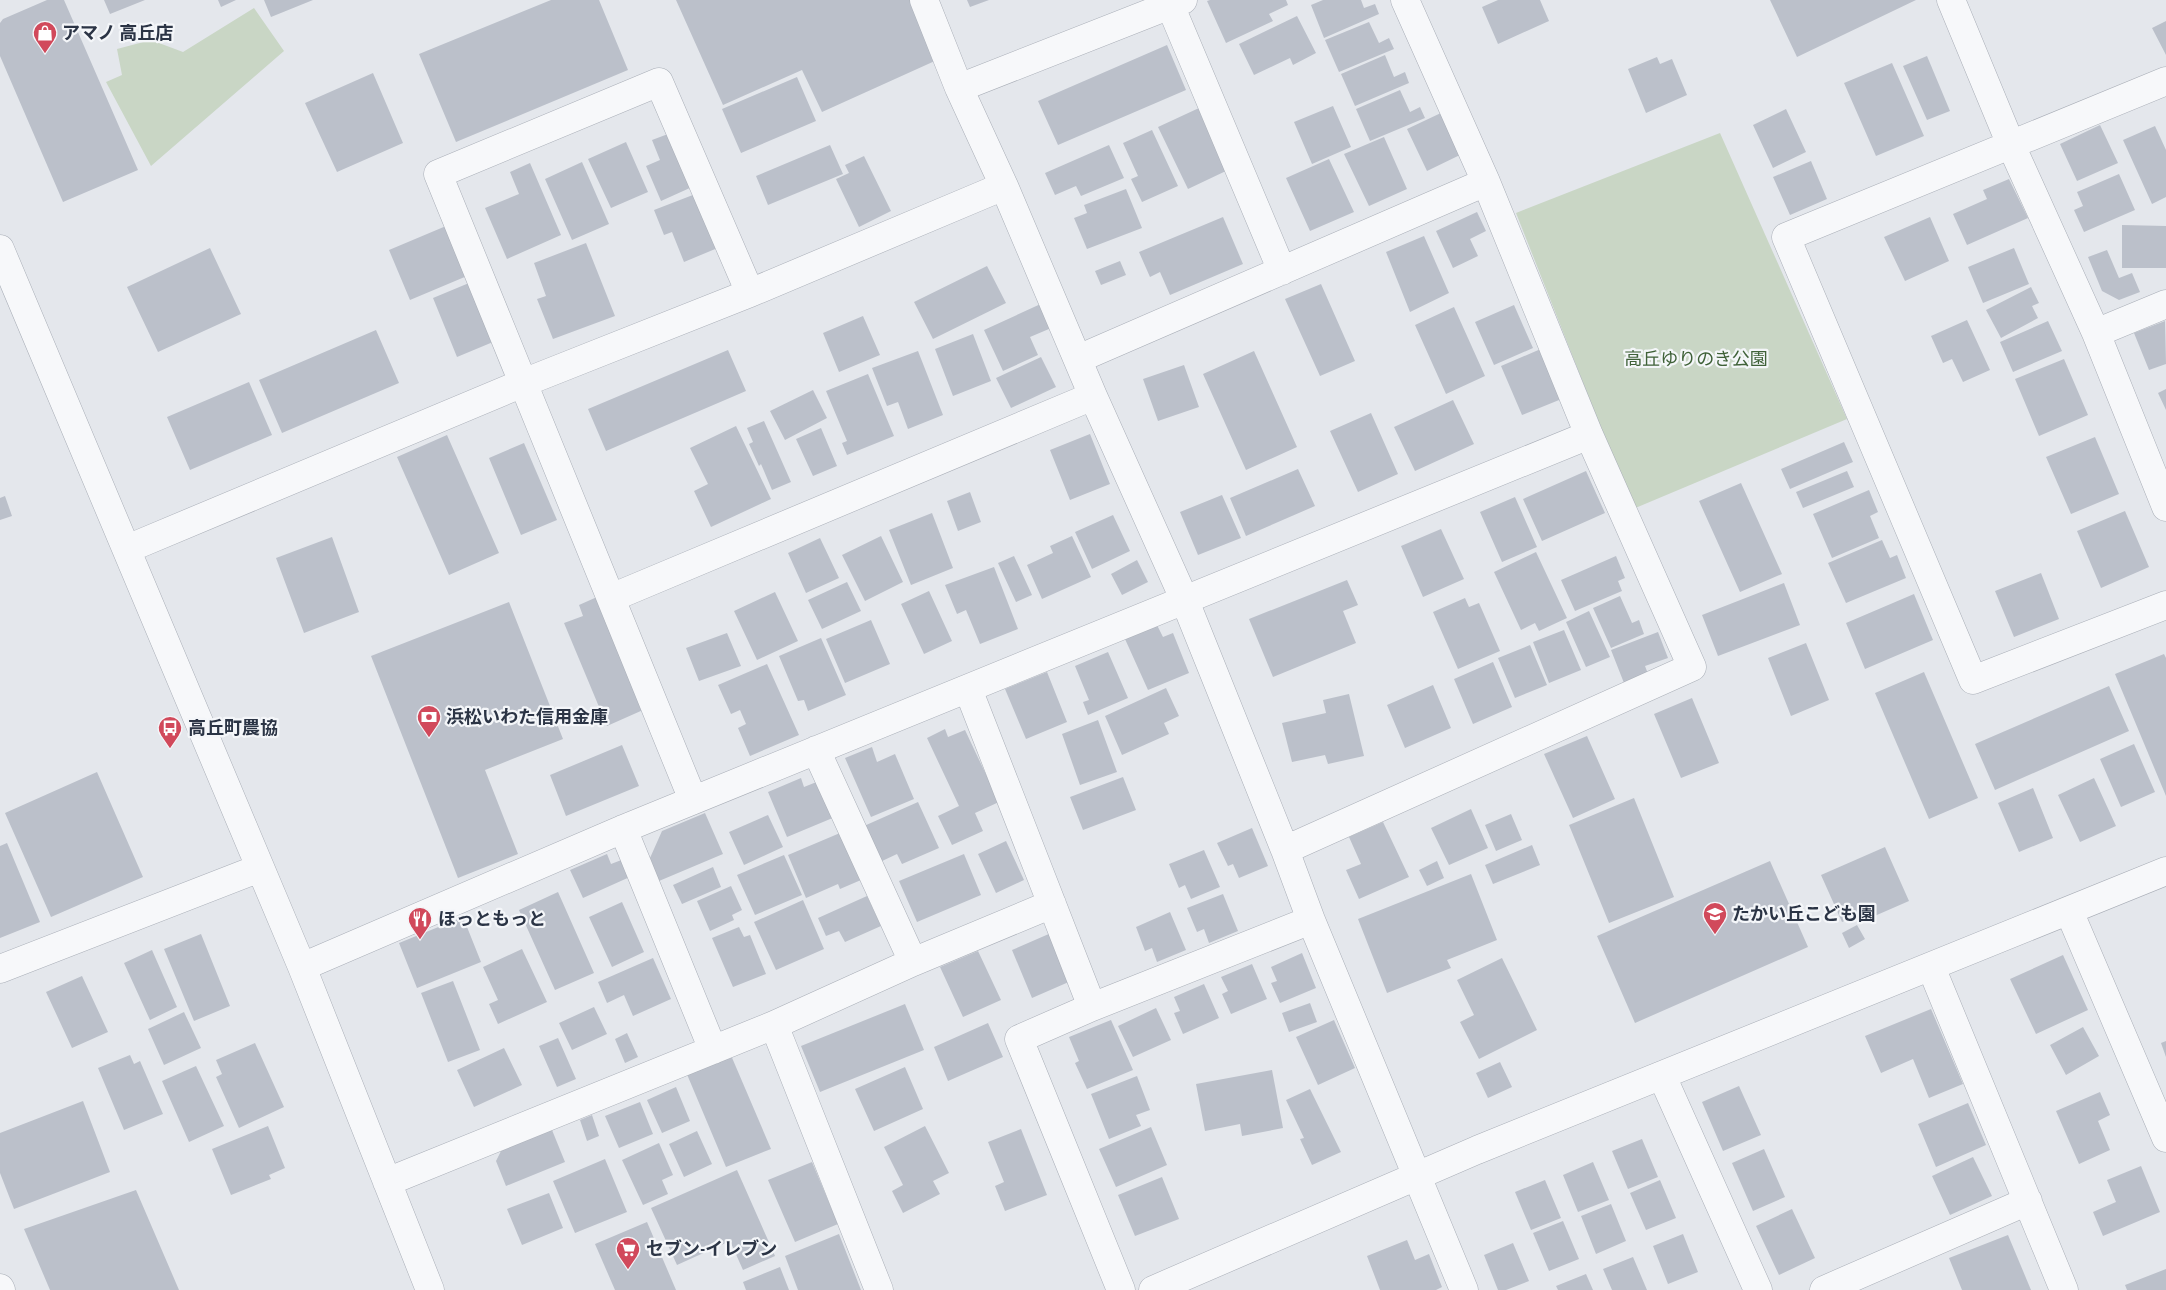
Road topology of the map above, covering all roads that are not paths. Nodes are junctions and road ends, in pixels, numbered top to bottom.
1 (924, 0) edge
2 (1406, 0) edge
3 (1951, 0) edge
4 (1174, 2) edge
5 (2166, 81) edge
6 (959, 88) junction
7 (2011, 145) junction
8 (1486, 182) junction
9 (1004, 186) junction
10 (0, 249) edge
11 (1282, 271) junction
12 (750, 293) junction
13 (2166, 304) edge
14 (2096, 333) junction
15 (1078, 359) junction
16 (523, 382) junction
17 (1093, 396) junction
18 (1589, 435) junction
19 (2164, 495) edge
20 (126, 549) junction
21 (611, 598) junction
22 (1185, 601) junction
23 (2166, 605) edge
24 (968, 689) junction
25 (816, 750) junction
26 (692, 800) junction
27 (623, 829) junction
28 (1286, 850) junction
29 (260, 868) junction
30 (2166, 871) edge
31 (1052, 904) junction
32 (2069, 911) junction
33 (1312, 920) junction
34 (913, 962) junction
35 (302, 967) junction
36 (1931, 967) junction
37 (0, 969) edge
38 (1092, 1007) junction
39 (774, 1025) junction
40 (713, 1050) junction
41 (1662, 1076) junction
42 (2166, 1138) edge
43 (1416, 1177) junction
44 (387, 1182) junction
45 (2028, 1201) junction
46 (430, 1290) edge
47 (879, 1290) edge
48 (1121, 1290) edge
49 (1153, 1290) edge
50 (1464, 1290) edge
51 (1758, 1290) edge
52 (1824, 1290) edge
53 (2064, 1290) edge

1 - 6 street
2 - 8 street
3 - 7 street
4 - 6 street
4 - 11 street
5 - 7 street
6 - 9 street
7 - 14 street
7 - 23 street
8 - 11 street
8 - 18 street
9 - 12 street
9 - 15 street
10 - 20 street
11 - 15 street
12 - 16 street
12 - 16 street
13 - 14 street
14 - 19 street
15 - 17 street
16 - 20 street
16 - 21 street
17 - 21 street
17 - 22 street
18 - 22 street
18 - 28 street
20 - 29 street
21 - 26 street
22 - 24 street
22 - 28 street
24 - 25 street
24 - 31 street
25 - 26 street
25 - 34 street
26 - 27 street
27 - 35 street
27 - 40 street
28 - 33 street
29 - 35 street
29 - 37 street
30 - 32 street
31 - 34 street
31 - 38 street
32 - 36 street
32 - 42 street
33 - 38 street
33 - 43 street
34 - 39 street
35 - 44 street
36 - 41 street
36 - 45 street
38 - 48 street
39 - 40 street
39 - 47 street
40 - 44 street
41 - 43 street
41 - 51 street
43 - 49 street
43 - 50 street
44 - 46 street
45 - 52 street
45 - 53 street

